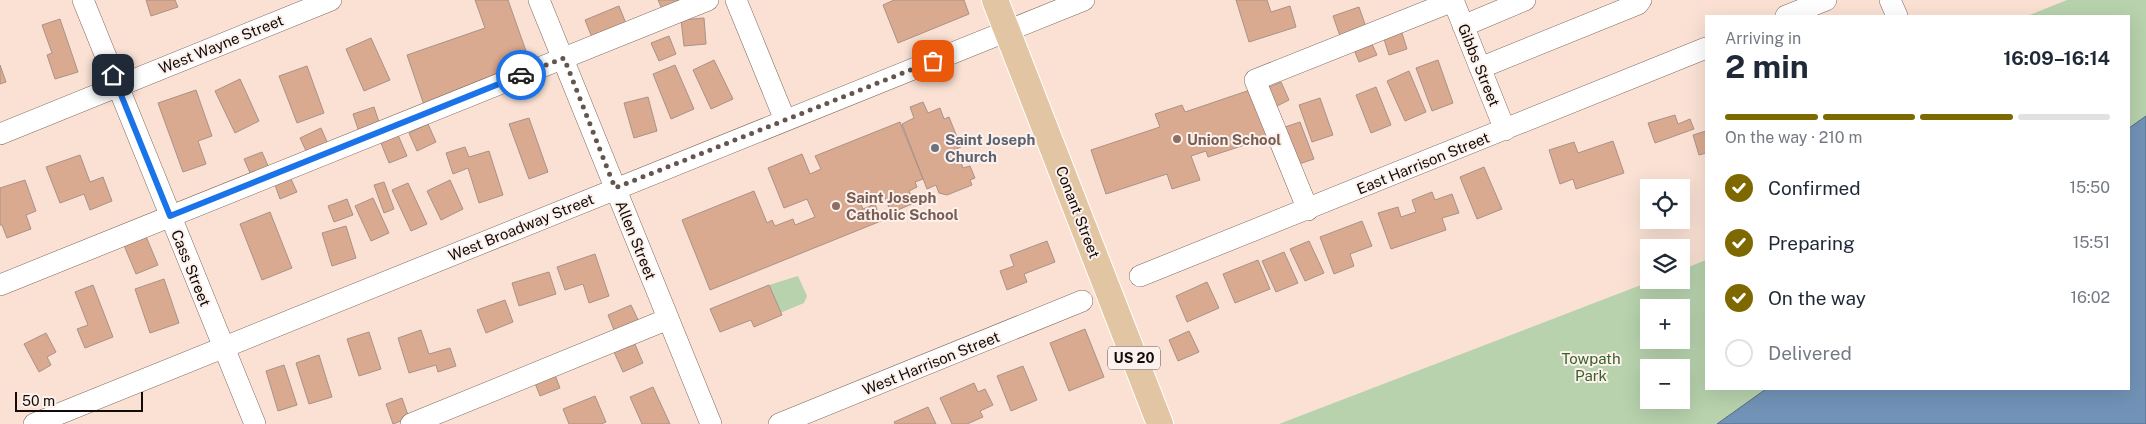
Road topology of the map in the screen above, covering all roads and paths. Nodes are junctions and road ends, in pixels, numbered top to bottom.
1 (83, 0) edge
2 (331, 0) edge
3 (540, 0) edge
4 (708, 0) edge
5 (736, 0) edge
6 (996, 0) edge
7 (1084, 0) edge
8 (1453, 0) edge
9 (1525, 0) edge
10 (1641, 0) edge
11 (1826, 0) edge
12 (1890, 0) edge
13 (1788, 15) edge
14 (1897, 15) edge
15 (1463, 26) junction
16 (1008, 31) junction
17 (1705, 48) edge
18 (564, 58) junction
19 (1480, 68) junction
20 (118, 86) junction
21 (785, 120) junction
22 (1505, 130) junction
23 (0, 134) edge
24 (615, 188) junction
25 (1308, 210) junction
26 (170, 216) junction
27 (1140, 276) dead end
28 (0, 285) edge
29 (1082, 301) dead end
30 (668, 319) junction
31 (224, 347) junction
32 (34, 424) edge
33 (255, 424) edge
34 (411, 424) edge
35 (712, 424) edge
36 (779, 424) edge
37 (1160, 424) edge

1 - 20 street, Cass Street
2 - 20 street, West Wayne Street
3 - 18 street, Allen Street
4 - 18 street
5 - 21 street
6 - 16 main road, Conant Street / US 20
7 - 16 street, West Broadway Street
8 - 15 street, Gibbs Street
8 - 25 street
9 - 15 street
10 - 19 street
11 - 13 street
12 - 14 street
15 - 19 street, Gibbs Street
16 - 21 street, West Broadway Street
16 - 37 main road, Conant Street / US 20
17 - 22 street, East Harrison Street
18 - 24 street, Allen Street
18 - 26 street
19 - 22 street, Gibbs Street
20 - 23 street, West Wayne Street
20 - 26 street, Cass Street
21 - 24 street, West Broadway Street
22 - 25 street, East Harrison Street
24 - 30 street, Allen Street
24 - 31 street, West Broadway Street
25 - 27 street, East Harrison Street
26 - 28 street
26 - 31 street, Cass Street
29 - 36 street, West Harrison Street
30 - 34 street
30 - 35 street, Allen Street
31 - 32 street, West Broadway Street
31 - 33 street, Cass Street

